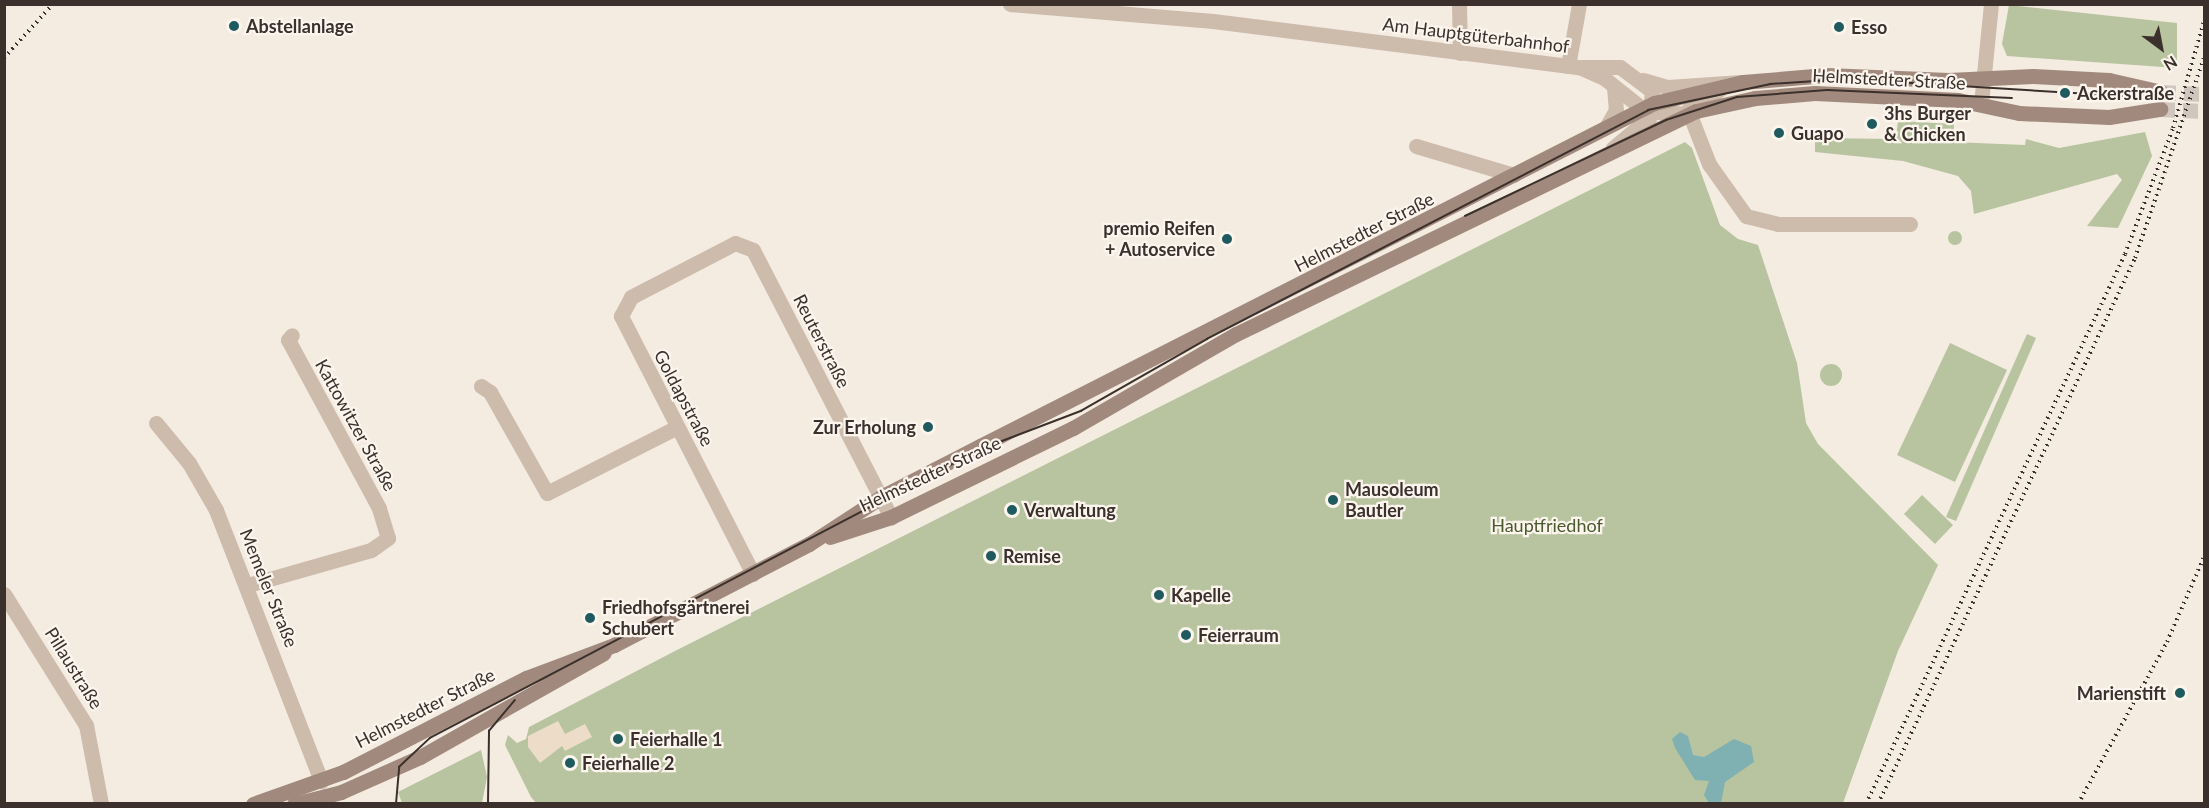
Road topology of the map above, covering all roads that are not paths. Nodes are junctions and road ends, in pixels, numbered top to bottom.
1 (1010, 4) edge
2 (1458, 4) edge
3 (1579, 4) edge
4 (1991, 4) edge
5 (1460, 53) junction
6 (1574, 67) junction
7 (1983, 77) junction
8 (1641, 79) junction
9 (1736, 83) junction
10 (1614, 88) junction
11 (2161, 92) tunnel mouth
12 (1982, 104) junction
13 (1648, 109) junction
14 (2160, 109) tunnel mouth
15 (1689, 114) junction
16 (1606, 126) junction
17 (1416, 146) dead end
18 (1606, 153) junction
19 (1514, 175) junction
20 (1910, 224) dead end
21 (686, 268) joint
22 (292, 335) dead end
23 (481, 386) dead end
24 (156, 423) dead end
25 (1019, 425) junction
26 (677, 427) junction
27 (1031, 449) junction
28 (881, 497) junction
29 (891, 517) junction
30 (809, 544) junction
31 (753, 574) junction
32 (248, 585) junction
33 (4, 594) edge
34 (614, 645) junction
35 (325, 779) junction
36 (362, 783) junction
37 (101, 804) edge
38 (253, 804) edge
39 (280, 804) edge
40 (294, 804) edge

1 - 5 street, Am Hauptgüterbahnhof
2 - 5 street
3 - 6 street
4 - 7 street
5 - 6 street, Am Hauptgüterbahnhof
6 - 8 street, Am Hauptgüterbahnhof
6 - 10 street, Am Hauptgüterbahnhof
7 - 9 main road, Helmstedter Straße
7 - 11 main road, Helmstedter Straße
7 - 12 street
8 - 9 street, Helmstedter Straße
8 - 13 street
9 - 13 main road, Helmstedter Straße
9 - 15 street, Helmstedter Straße
10 - 13 street, Am Hauptgüterbahnhof
10 - 16 street
12 - 14 main road, Helmstedter Straße
12 - 15 main road, Helmstedter Straße
13 - 15 street
13 - 16 main road, Helmstedter Straße
13 - 18 street
15 - 18 main road, Helmstedter Straße
15 - 20 street
16 - 19 main road, Helmstedter Straße
17 - 19 street
18 - 27 main road, Helmstedter Straße
19 - 25 main road, Helmstedter Straße
21 - 26 street, Goldapstraße
21 - 28 street, Reuterstraße
22 - 32 street, Kattowitzer Straße
23 - 26 street
24 - 32 street, Memeler Straße
25 - 27 main road, Helmstedter Straße
25 - 28 main road, Helmstedter Straße
26 - 31 street, Goldapstraße
27 - 29 main road, Helmstedter Straße
28 - 29 street, Reuterstraße
28 - 30 main road, Helmstedter Straße
29 - 30 main road, Helmstedter Straße
30 - 31 main road, Helmstedter Straße
31 - 34 main road, Helmstedter Straße
32 - 35 street, Memeler Straße
33 - 37 street, Pillaustraße
34 - 35 main road, Helmstedter Straße
34 - 36 main road, Helmstedter Straße
35 - 36 main road
35 - 38 main road, Helmstedter Straße
35 - 39 main road
36 - 40 main road, Helmstedter Straße

